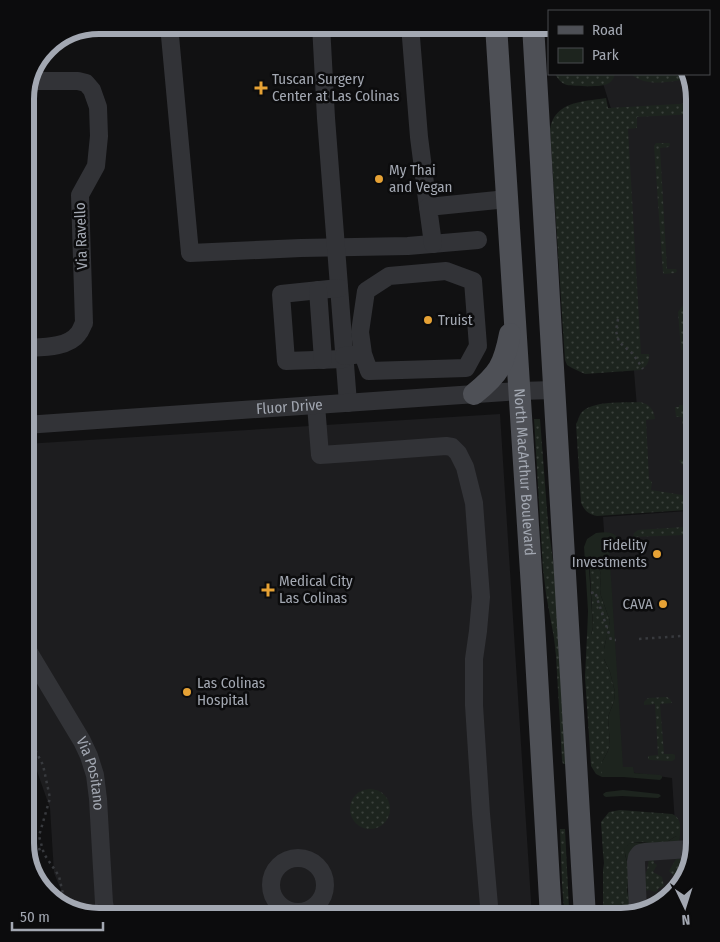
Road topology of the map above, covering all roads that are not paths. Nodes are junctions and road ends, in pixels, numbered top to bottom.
1 (170, 34) edge
2 (321, 34) edge
3 (411, 34) edge
4 (497, 34) edge
5 (534, 34) edge
6 (36, 81) edge
7 (507, 199) junction
8 (428, 208) junction
9 (478, 240) dead end
10 (430, 244) junction
11 (336, 248) junction
12 (431, 272) junction
13 (339, 288) junction
14 (318, 290) junction
15 (514, 316) junction
16 (34, 347) edge
17 (363, 354) junction
18 (344, 357) junction
19 (323, 360) junction
20 (554, 390) junction
21 (519, 391) junction
22 (474, 394) junction
23 (348, 403) junction
24 (310, 406) junction
25 (34, 424) edge
26 (34, 661) edge
27 (686, 849) edge
28 (638, 906) edge
29 (105, 908) edge
30 (489, 908) edge
31 (550, 908) edge
32 (584, 908) edge

1 - 11 street
2 - 11 street
3 - 8 street
4 - 7 main road, North MacArthur Boulevard
5 - 20 main road
6 - 16 street, Via Ravello
7 - 8 street
7 - 15 main road, North MacArthur Boulevard
8 - 10 street
9 - 10 street
10 - 11 street
10 - 12 street
11 - 13 street
12 - 17 street
12 - 17 street
13 - 14 street
13 - 18 street
14 - 19 street
14 - 19 street
15 - 21 main road, North MacArthur Boulevard
15 - 22 main road
17 - 18 street
18 - 19 street
18 - 23 street
20 - 21 street, Fluor Drive
20 - 32 main road
21 - 22 street, Fluor Drive
21 - 31 main road, North MacArthur Boulevard
22 - 23 street, Fluor Drive
23 - 24 street, Fluor Drive
24 - 25 street, Fluor Drive
24 - 30 street
26 - 29 street, Via Positano
27 - 28 street

